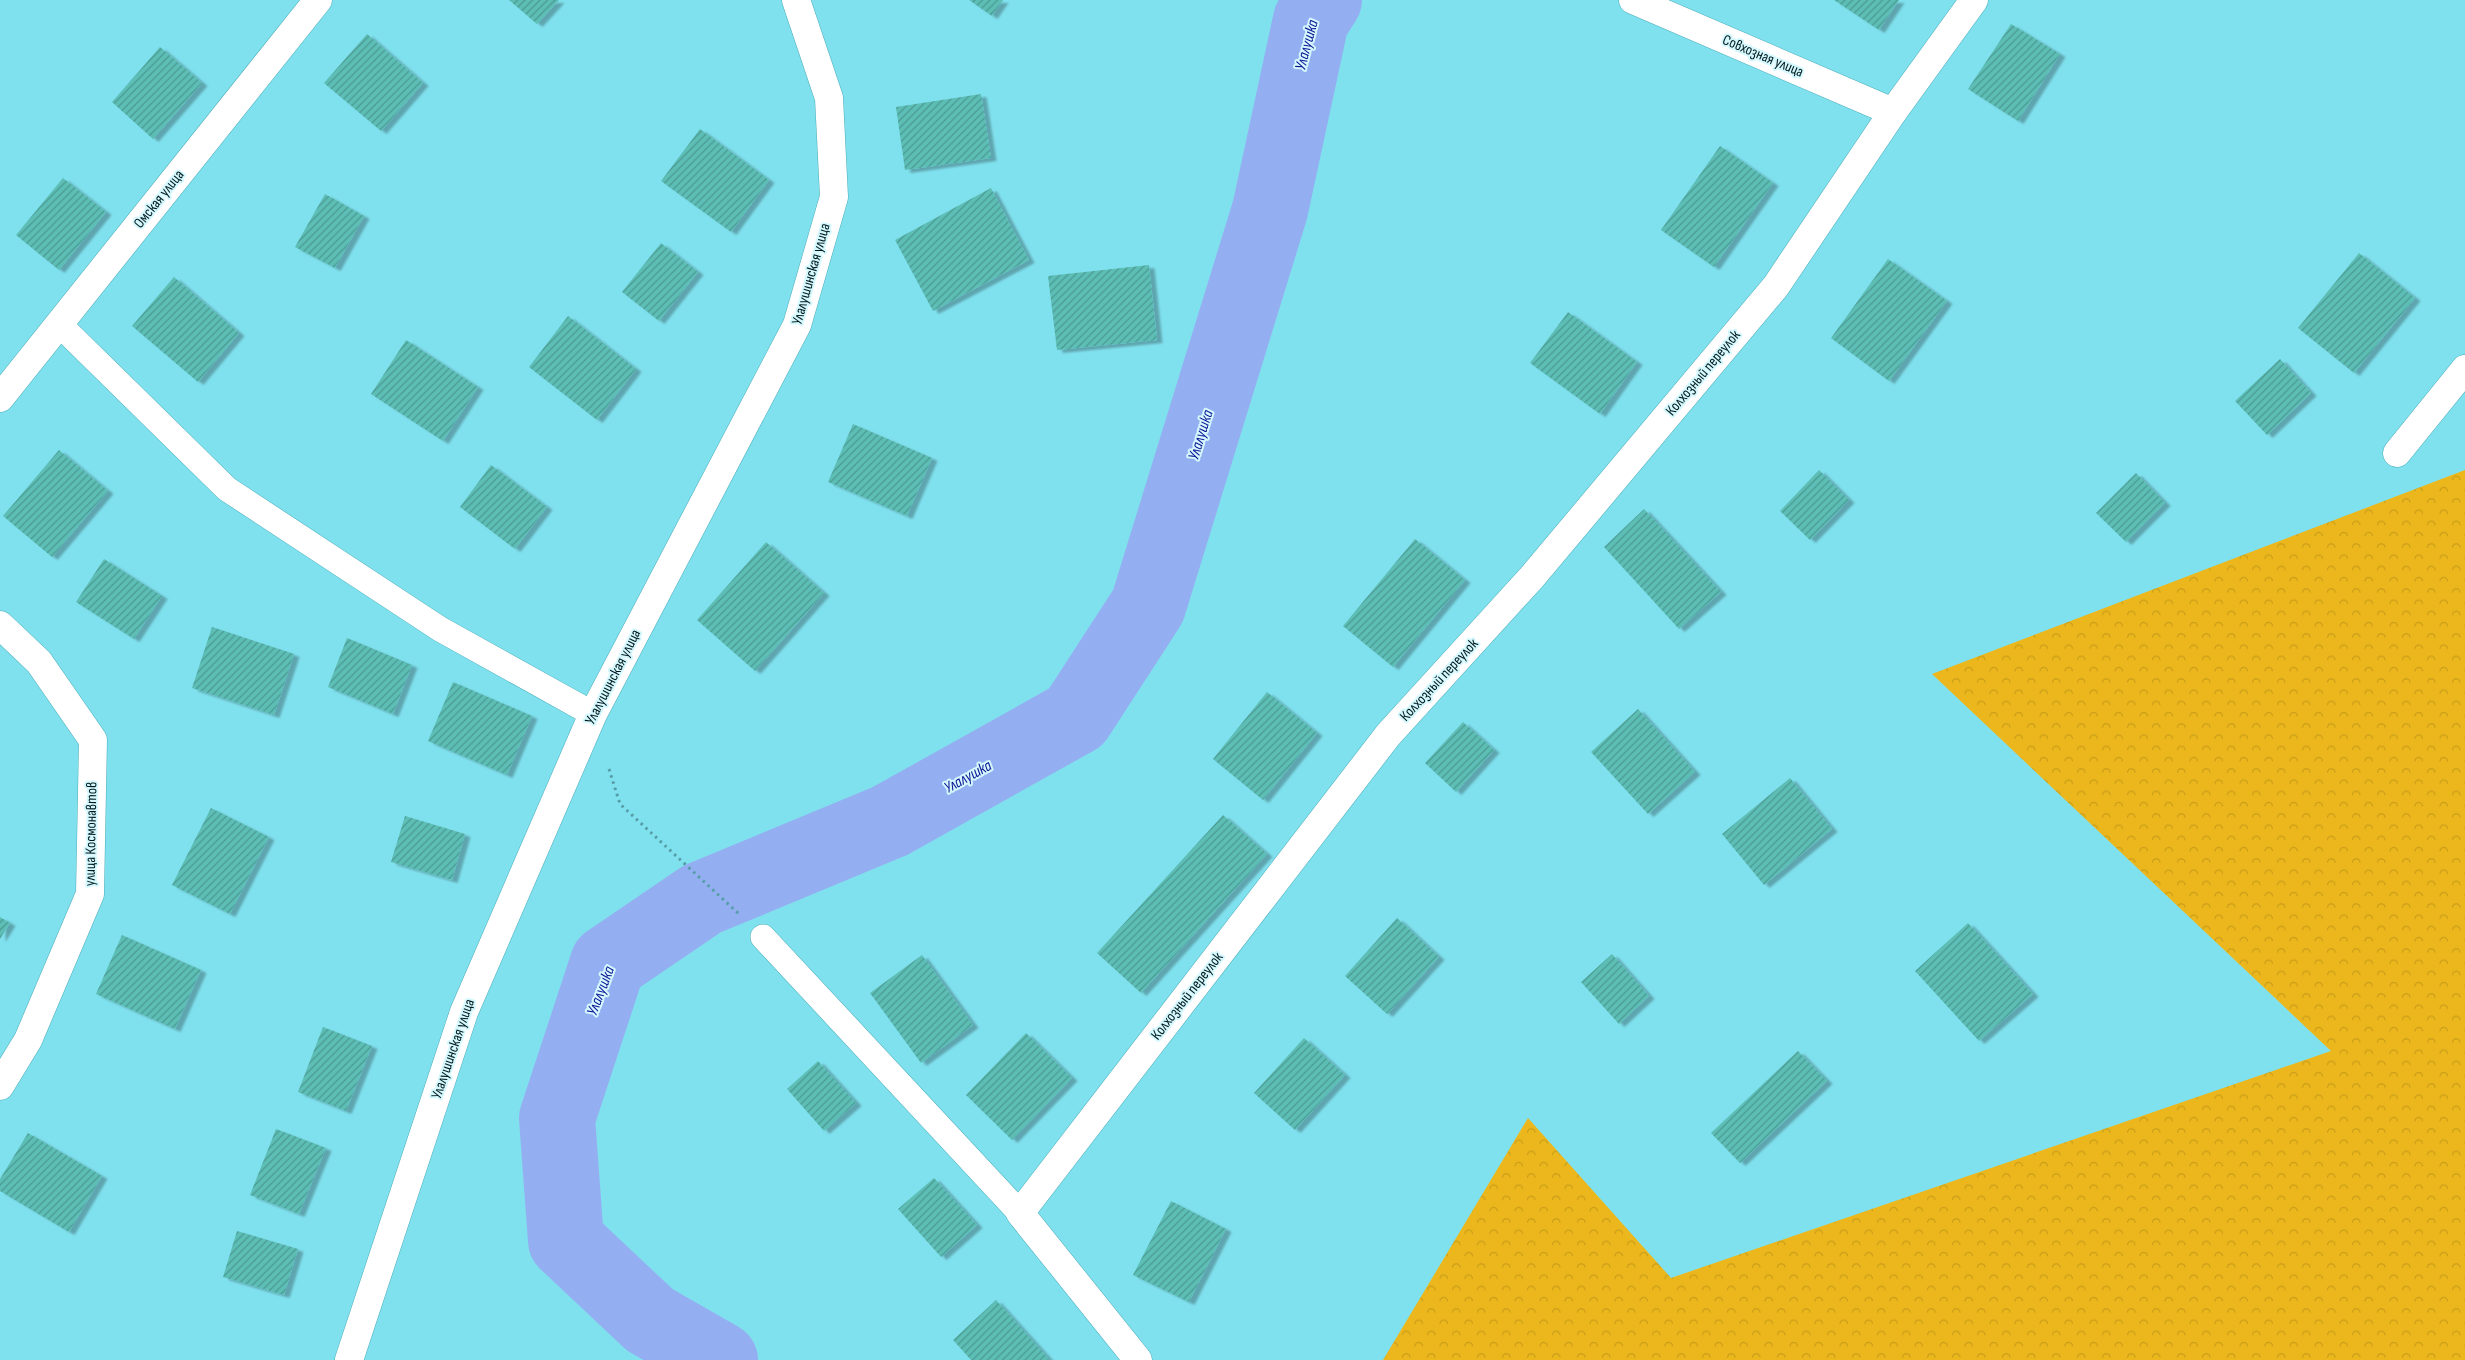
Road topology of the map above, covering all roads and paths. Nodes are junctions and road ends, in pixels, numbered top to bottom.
1 (318, 0) edge
2 (796, 0) edge
3 (1633, 0) edge
4 (1974, 0) edge
5 (1893, 112) junction
6 (59, 324) junction
7 (2465, 369) edge
8 (0, 398) edge
9 (2397, 452) dead end
10 (0, 625) edge
11 (593, 714) junction
12 (763, 936) joint
13 (0, 1086) edge
14 (1020, 1213) junction
15 (349, 1360) edge
16 (1138, 1360) edge

1 - 6 street, Омская улица
2 - 11 street, Улалушинская улица
3 - 5 street, Совхозная улица
4 - 5 street, Колхозный переулок
5 - 14 street, Колхозный переулок
6 - 8 street, Омская улица
6 - 11 lane
7 - 9 street
10 - 13 street, улица Космонавтов
11 - 12 path
11 - 15 street, Улалушинская улица
12 - 14 lane
14 - 16 street

